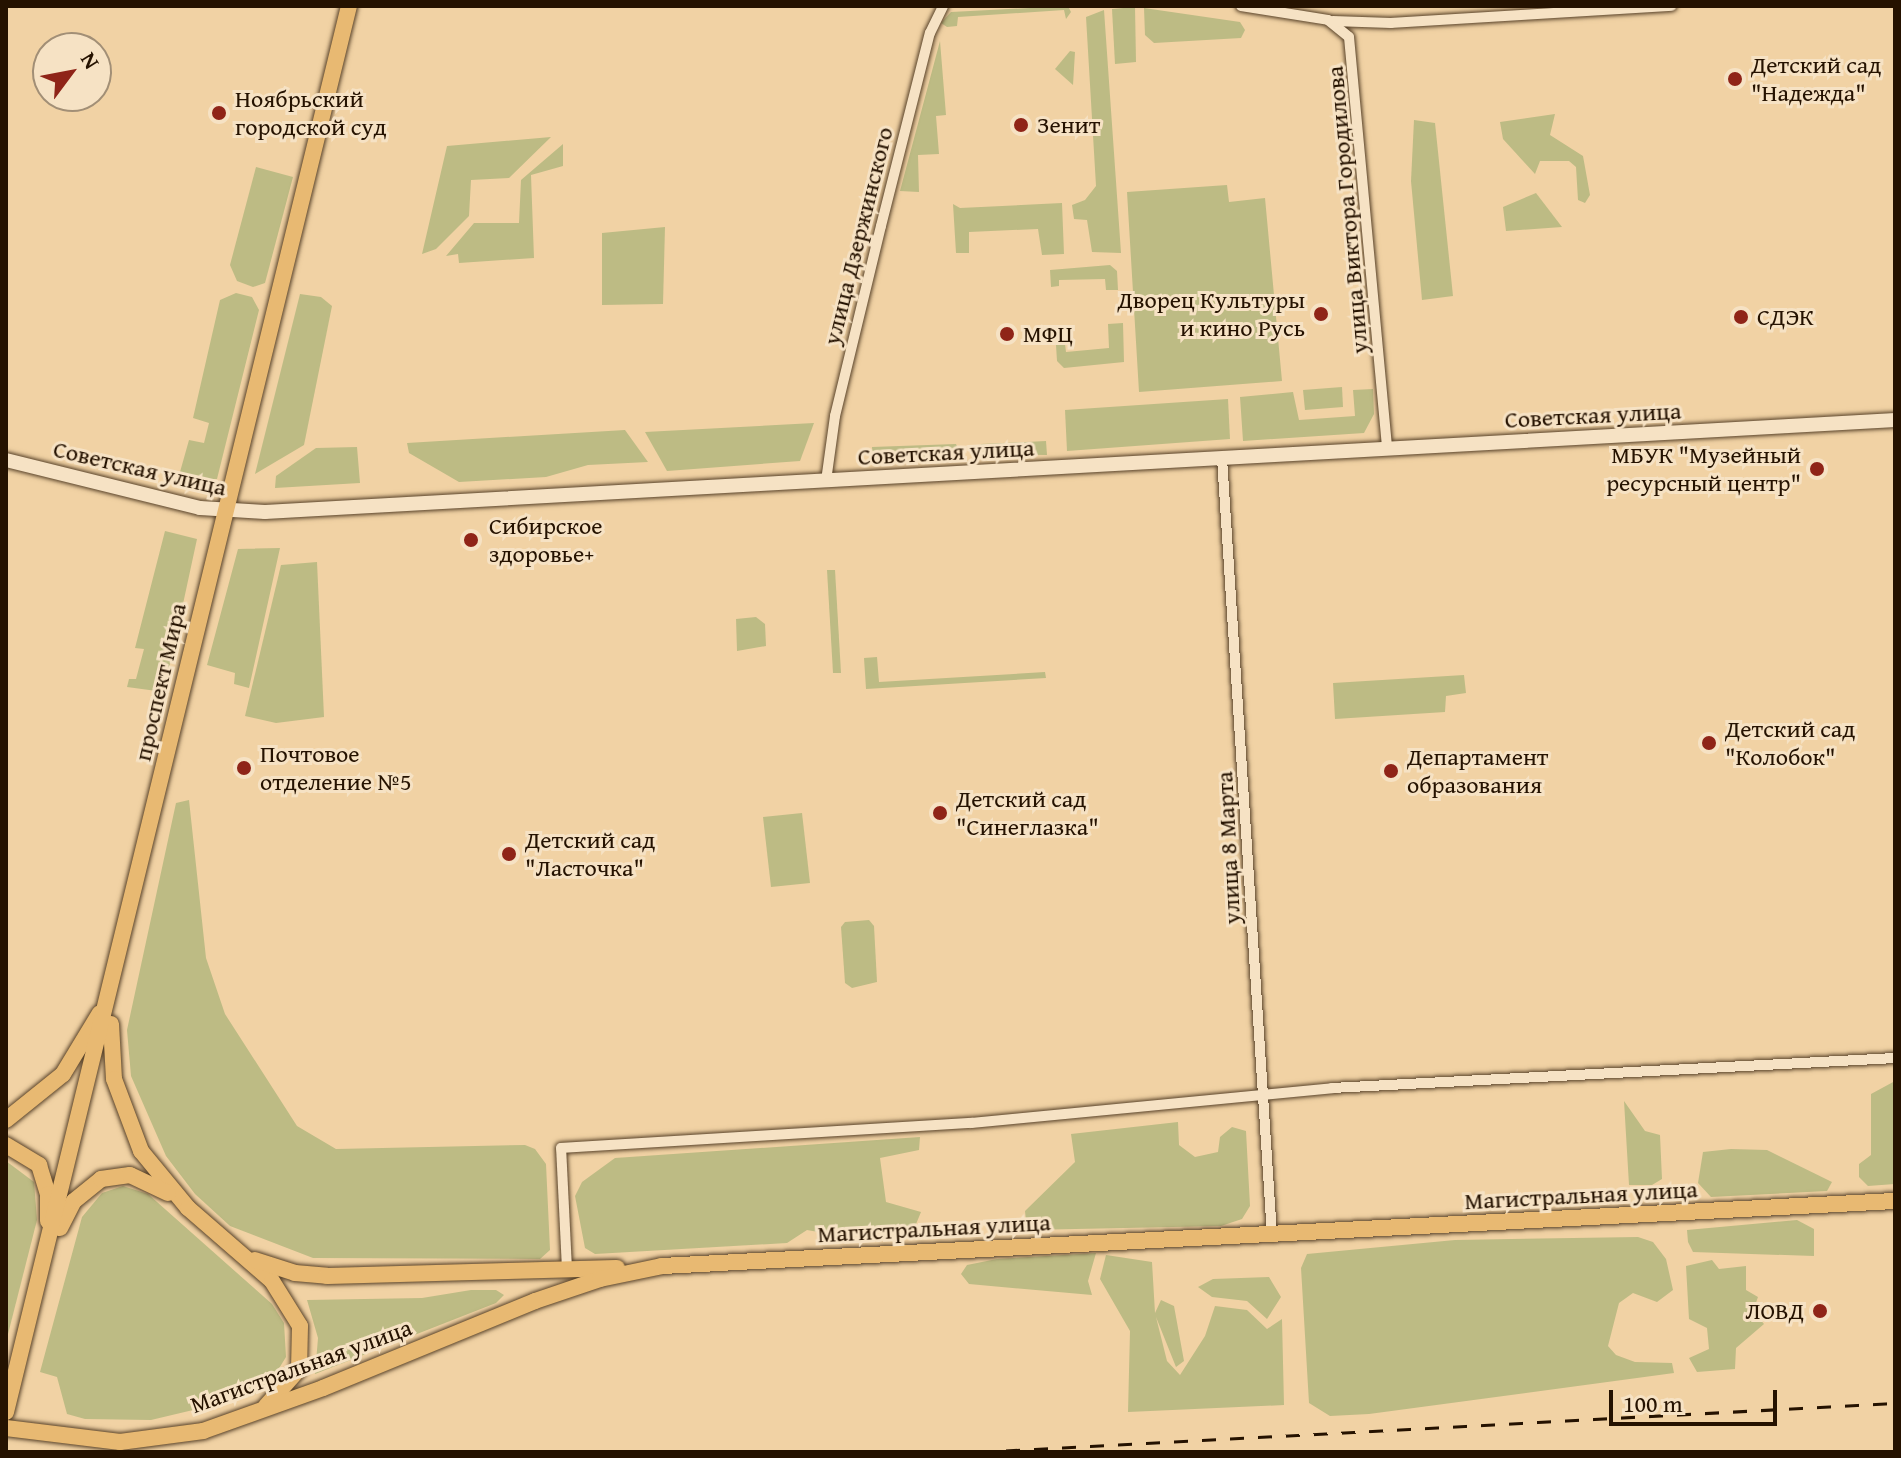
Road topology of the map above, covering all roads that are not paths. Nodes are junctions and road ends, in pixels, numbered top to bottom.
1 (349, 6) edge
2 (943, 6) edge
3 (1241, 6) edge
4 (1671, 6) edge
5 (1328, 20) junction
6 (1895, 420) edge
7 (1387, 448) junction
8 (1222, 458) junction
9 (6, 460) edge
10 (826, 481) junction
11 (225, 512) junction
12 (114, 983) junction
13 (1895, 1058) edge
14 (1263, 1097) junction
15 (6, 1120) edge
16 (6, 1145) edge
17 (1895, 1201) edge
18 (188, 1208) junction
19 (1272, 1235) junction
20 (48, 1251) junction
21 (242, 1254) junction
22 (662, 1266) junction
23 (567, 1269) junction
24 (6, 1412) edge
25 (251, 1416) junction
26 (6, 1428) edge

1 - 11 main road, проспект Мира
2 - 10 street, улица Дзержинского
3 - 5 street
4 - 5 street
5 - 7 street, улица Виктора Городилова
6 - 7 main road, Советская улица
7 - 8 main road, Советская улица
8 - 10 main road, Советская улица
8 - 14 street, улица 8 Марта
9 - 11 main road, Советская улица
10 - 11 main road, Советская улица
11 - 12 main road, проспект Мира
12 - 15 main road
12 - 18 main road
12 - 20 main road, проспект Мира
13 - 14 street
14 - 19 street, улица 8 Марта
14 - 23 street
16 - 20 main road
17 - 19 main road, Магистральная улица
18 - 20 main road
18 - 21 main road
19 - 22 main road, Магистральная улица
20 - 24 main road, проспект Мира
21 - 23 main road
21 - 25 main road
22 - 23 main road
22 - 25 main road, Магистральная улица
25 - 26 main road, Магистральная улица

